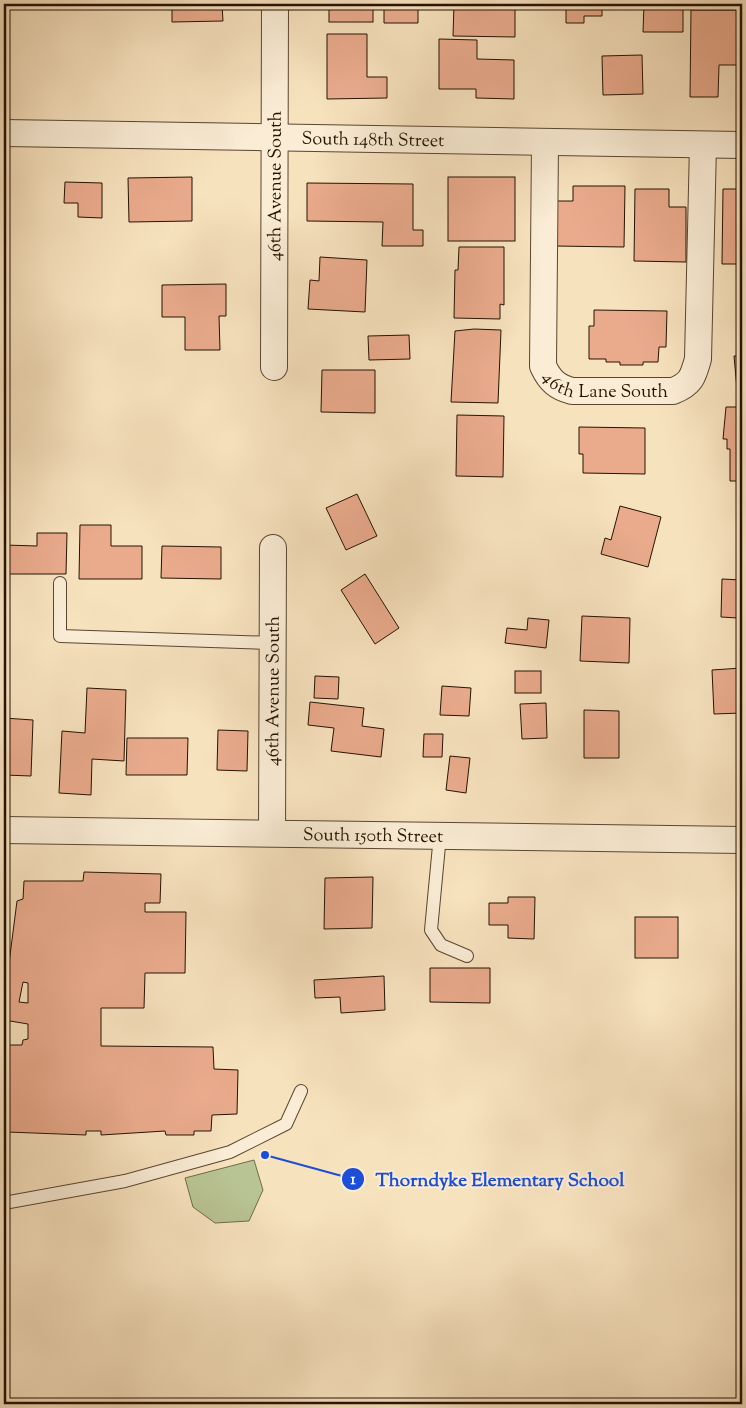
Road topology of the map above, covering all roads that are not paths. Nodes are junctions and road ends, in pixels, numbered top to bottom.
1 (275, 4) edge
2 (4, 133) edge
3 (275, 137) junction
4 (545, 142) junction
5 (703, 146) junction
6 (742, 146) edge
7 (274, 367) dead end
8 (273, 548) dead end
9 (60, 583) dead end
10 (273, 643) junction
11 (4, 830) edge
12 (272, 833) junction
13 (440, 835) junction
14 (742, 840) edge
15 (467, 956) dead end
16 (302, 1091) dead end
17 (4, 1203) edge

1 - 3 street, 46th Avenue South
2 - 3 street, South 148th Street
3 - 4 street, South 148th Street
3 - 7 street, 46th Avenue South
4 - 5 street, South 148th Street
4 - 5 street, 46th Lane South
5 - 6 street, South 148th Street
8 - 10 street, 46th Avenue South
9 - 10 lane
10 - 12 street, 46th Avenue South
11 - 12 street, South 150th Street
12 - 13 street, South 150th Street
13 - 14 street, South 150th Street
13 - 15 lane
16 - 17 lane

